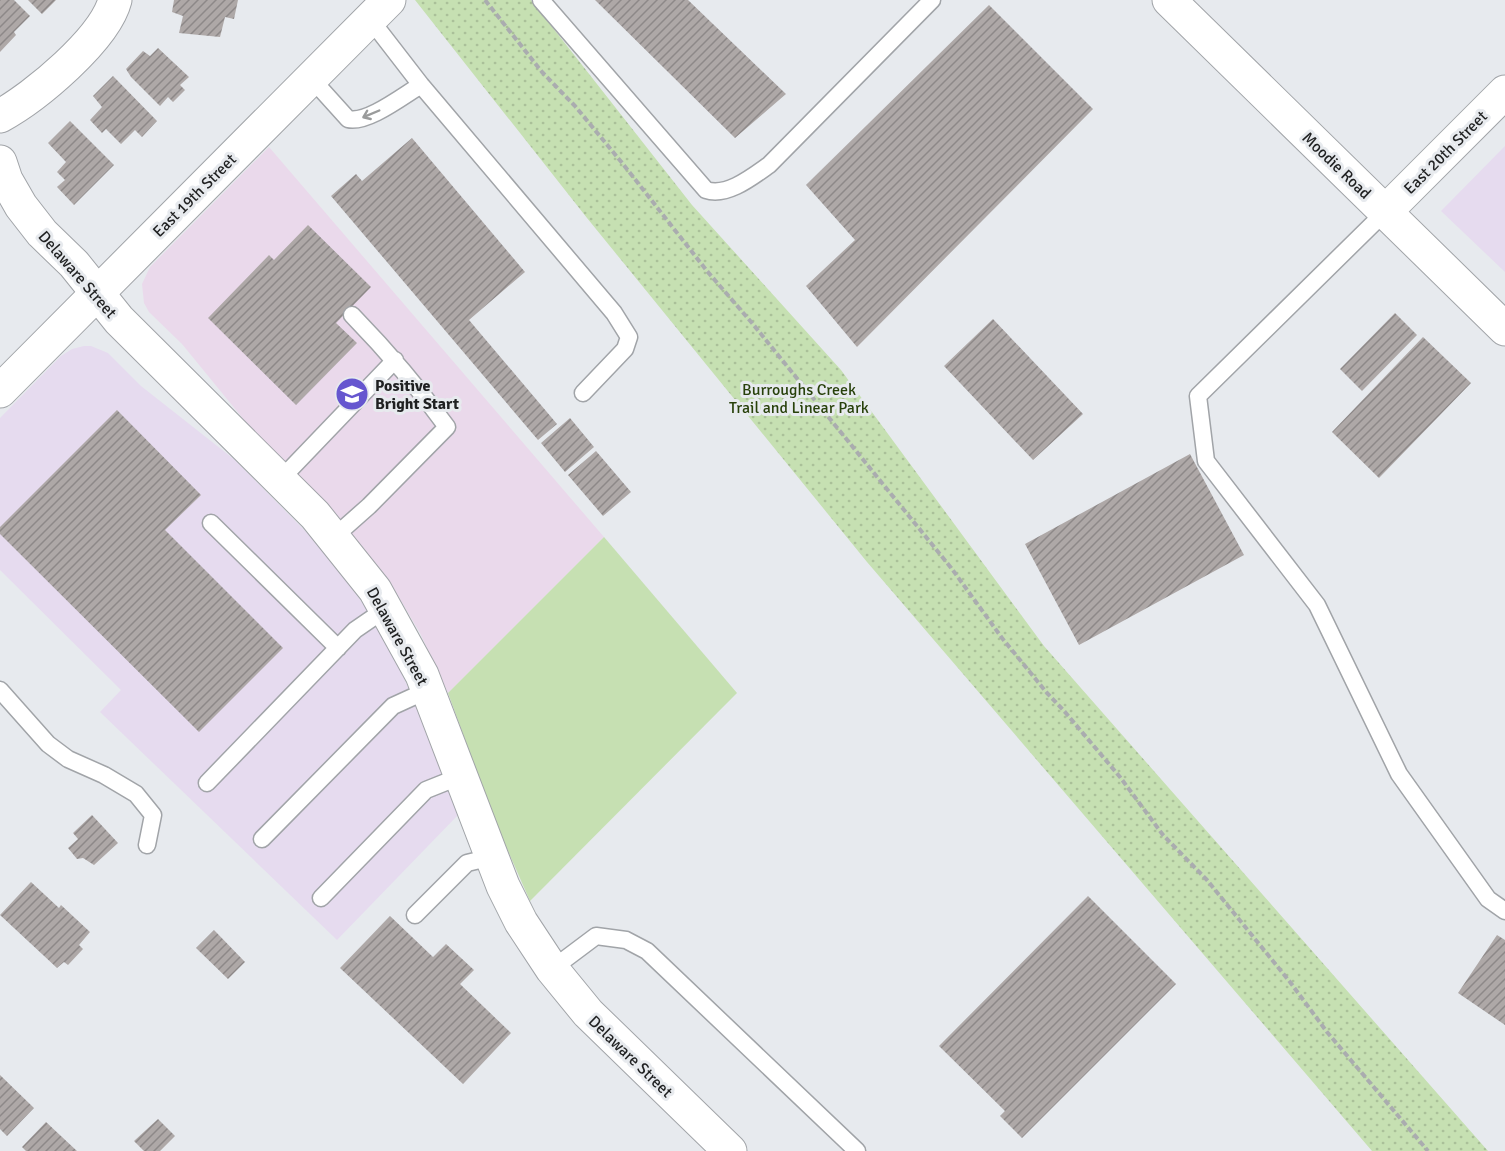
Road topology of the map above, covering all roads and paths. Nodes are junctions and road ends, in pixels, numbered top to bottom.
1 (115, 0) edge
2 (485, 0) edge
3 (541, 0) edge
4 (932, 0) edge
5 (1169, 0) edge
6 (379, 10) edge
7 (311, 78) junction
8 (422, 85) junction
9 (1505, 92) edge
10 (0, 116) edge
11 (0, 162) edge
12 (1385, 212) junction
13 (97, 293) junction
14 (352, 315) dead end
15 (1505, 329) edge
16 (395, 360) junction
17 (0, 391) edge
18 (583, 393) dead end
19 (280, 480) junction
20 (211, 523) dead end
21 (334, 537) junction
22 (387, 608) junction
23 (338, 648) junction
24 (0, 690) edge
25 (428, 690) junction
26 (461, 776) junction
27 (207, 783) dead end
28 (262, 839) dead end
29 (147, 845) dead end
30 (492, 857) junction
31 (321, 898) dead end
32 (1505, 911) edge
33 (415, 915) dead end
34 (552, 969) junction
35 (730, 1151) edge
36 (857, 1151) edge
37 (1428, 1151) edge

1 - 10 street
2 - 37 path
3 - 4 lane
5 - 12 street, Moodie Road
6 - 7 street, East 19th Street
6 - 8 lane
8 -> 7 lane
7 - 13 street, East 19th Street
8 - 18 lane
9 - 12 street, East 20th Street
11 - 13 street, Delaware Street
12 - 15 street, Moodie Road
12 - 32 lane
13 - 17 street, East 19th Street
13 - 19 street, Delaware Street
14 - 16 lane
16 - 19 lane
16 - 21 lane
19 - 21 street, Delaware Street
20 - 23 lane
21 - 22 street, Delaware Street
22 - 23 lane
22 - 25 street, Delaware Street
23 - 27 lane
24 - 29 lane
25 - 26 street, Delaware Street
25 - 28 lane
26 - 30 street, Delaware Street
26 - 31 lane
30 - 33 lane
30 - 34 street, Delaware Street
34 - 35 street, Delaware Street
34 - 36 lane

